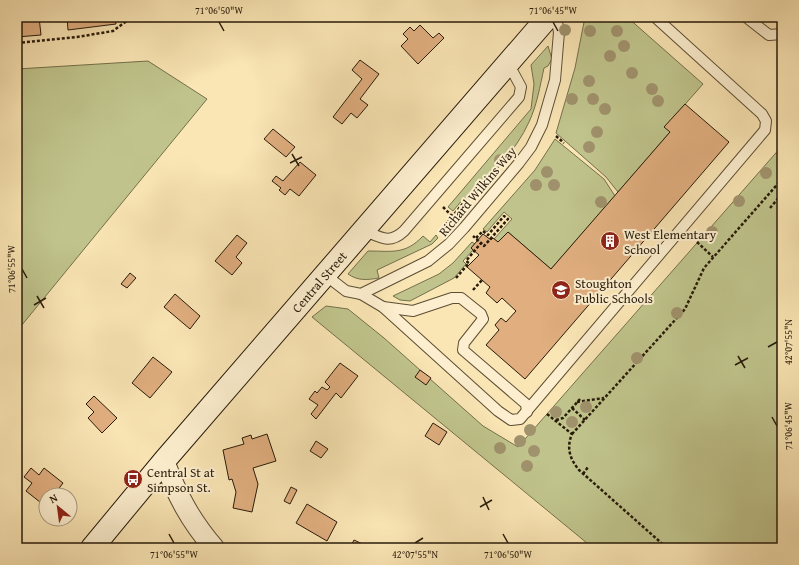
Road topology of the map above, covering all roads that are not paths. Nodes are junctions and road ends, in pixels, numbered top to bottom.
1 (548, 17) edge
2 (556, 17) edge
3 (655, 17) edge
4 (746, 17) edge
5 (782, 34) edge
6 (508, 63) junction
7 (363, 230) junction
8 (324, 274) junction
9 (361, 294) junction
10 (383, 307) junction
11 (527, 412) junction
12 (164, 460) junction
13 (92, 548) edge
14 (214, 548) edge

1 - 6 main road, Central Street
2 - 9 lane, Richard Wilkins Way
3 - 11 lane
4 - 5 lane
6 - 7 main road, Central Street
6 - 7 lane
7 - 8 main road, Central Street
8 - 9 lane
8 - 12 main road, Central Street
9 - 10 lane
10 - 11 lane
10 - 11 lane
12 - 13 main road, Central Street
12 - 14 street

